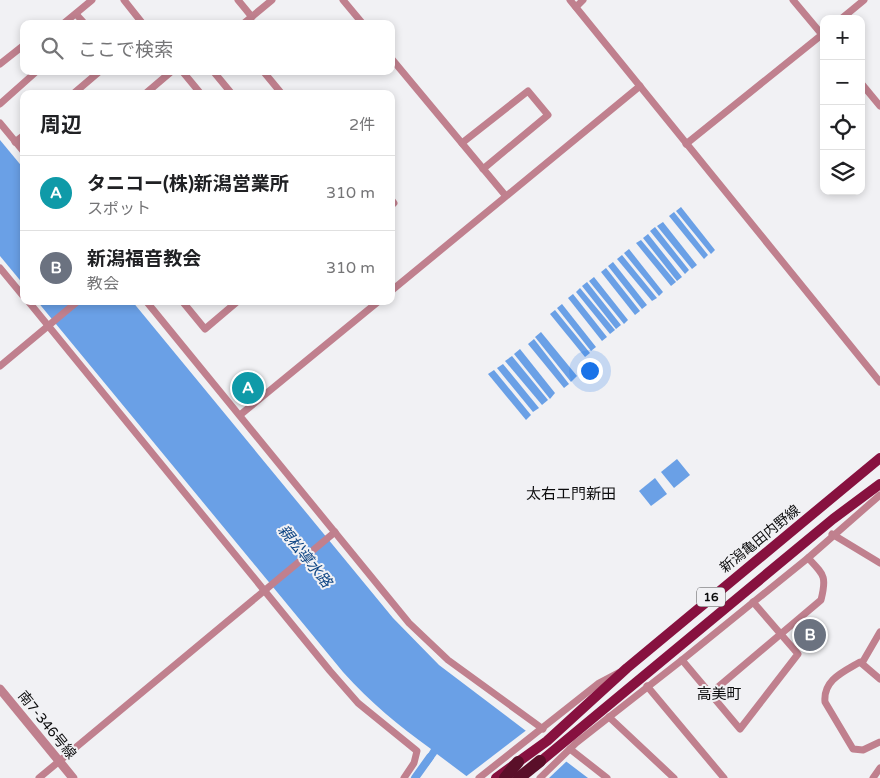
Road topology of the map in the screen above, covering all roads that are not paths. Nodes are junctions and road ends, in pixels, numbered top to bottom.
1 (92, 0) edge
2 (238, 0) edge
3 (272, 0) edge
4 (344, 0) edge
5 (570, 0) edge
6 (583, 0) edge
7 (793, 0) edge
8 (864, 0) edge
9 (128, 2) edge
10 (576, 6) junction
11 (76, 14) junction
12 (846, 15) edge
13 (252, 16) junction
14 (68, 20) edge
15 (81, 20) edge
16 (139, 20) edge
17 (248, 20) edge
18 (360, 20) edge
19 (820, 32) edge
20 (820, 37) edge
21 (20, 48) edge
22 (395, 63) edge
23 (0, 64) edge
24 (33, 75) edge
25 (95, 75) edge
26 (167, 75) edge
27 (186, 75) edge
28 (216, 75) edge
29 (266, 75) edge
30 (640, 86) junction
31 (865, 88) edge
32 (78, 90) edge
33 (150, 90) edge
34 (198, 90) edge
35 (229, 90) edge
36 (279, 90) edge
37 (0, 104) edge
38 (880, 106) edge
39 (0, 122) edge
40 (20, 138) edge
41 (16, 142) junction
42 (462, 143) junction
43 (686, 144) junction
44 (20, 147) edge
45 (483, 169) junction
46 (505, 195) junction
47 (0, 268) edge
48 (395, 288) edge
49 (20, 292) edge
50 (32, 305) edge
51 (73, 305) edge
52 (149, 305) edge
53 (185, 305) edge
54 (233, 305) edge
55 (371, 305) edge
56 (50, 325) junction
57 (0, 366) edge
58 (880, 382) edge
59 (240, 415) junction
60 (880, 458) edge
61 (880, 484) edge
62 (880, 495) edge
63 (332, 534) junction
64 (832, 534) junction
65 (808, 558) junction
66 (880, 563) edge
67 (266, 589) junction
68 (753, 602) junction
69 (880, 632) edge
70 (781, 634) junction
71 (682, 660) junction
72 (862, 663) junction
73 (626, 668) junction
74 (880, 679) edge
75 (647, 686) junction
76 (0, 690) edge
77 (711, 693) junction
78 (609, 717) junction
79 (540, 732) junction
80 (880, 742) edge
81 (567, 752) junction
82 (540, 761) junction
83 (59, 762) junction
84 (518, 762) junction
85 (880, 768) edge
86 (39, 778) edge
87 (73, 778) edge
88 (404, 778) edge
89 (479, 778) edge
90 (496, 778) edge
91 (505, 778) edge
92 (519, 778) edge
93 (524, 778) edge
94 (540, 778) edge
95 (607, 778) edge
96 (674, 778) edge
97 (724, 778) edge
98 (873, 778) edge

1 - 11 street
2 - 13 street
3 - 13 street
4 - 18 street
5 - 10 street
6 - 10 street
7 - 19 street
8 - 12 street
9 - 16 street
10 - 30 street
11 - 14 street
11 - 15 street
13 - 17 street
20 - 43 street
21 - 23 street
22 - 42 street
24 - 37 street
25 - 32 street
26 - 33 street
27 - 34 street
28 - 35 street
29 - 36 street
30 - 43 street
30 - 46 street
31 - 38 street
39 - 41 street
40 - 41 street
41 - 44 street
42 - 45 street
42 - 45 street
43 - 58 street
45 - 46 street
46 - 48 street
47 - 49 street
50 - 56 street
51 - 56 street
52 - 59 street
53 - 54 street
55 - 59 street
56 - 57 street
56 - 67 street
59 - 63 street
60 - 73 main road, 新潟亀田内野線 / 16
61 - 82 main road, 16
62 - 64 street
63 - 67 street
63 - 79 street
64 - 65 street
64 - 66 street
65 - 68 street
65 - 70 street
67 - 83 street
67 - 88 street
68 - 70 street
68 - 71 street
69 - 72 street
70 - 77 street
70 - 77 street
71 - 75 street
71 - 77 street
72 - 74 street
72 - 80 street
73 - 79 street
73 - 84 main road, 新潟亀田内野線 / 16
75 - 78 street
75 - 97 street
76 - 83 street, 南7-346号線
78 - 81 street
78 - 96 street
79 - 89 street
81 - 94 street
81 - 95 street
82 - 92 highway
82 - 93 main road, 16
83 - 86 street
83 - 87 street, 南7-346号線
84 - 90 main road, 16
84 - 91 highway
85 - 98 street

